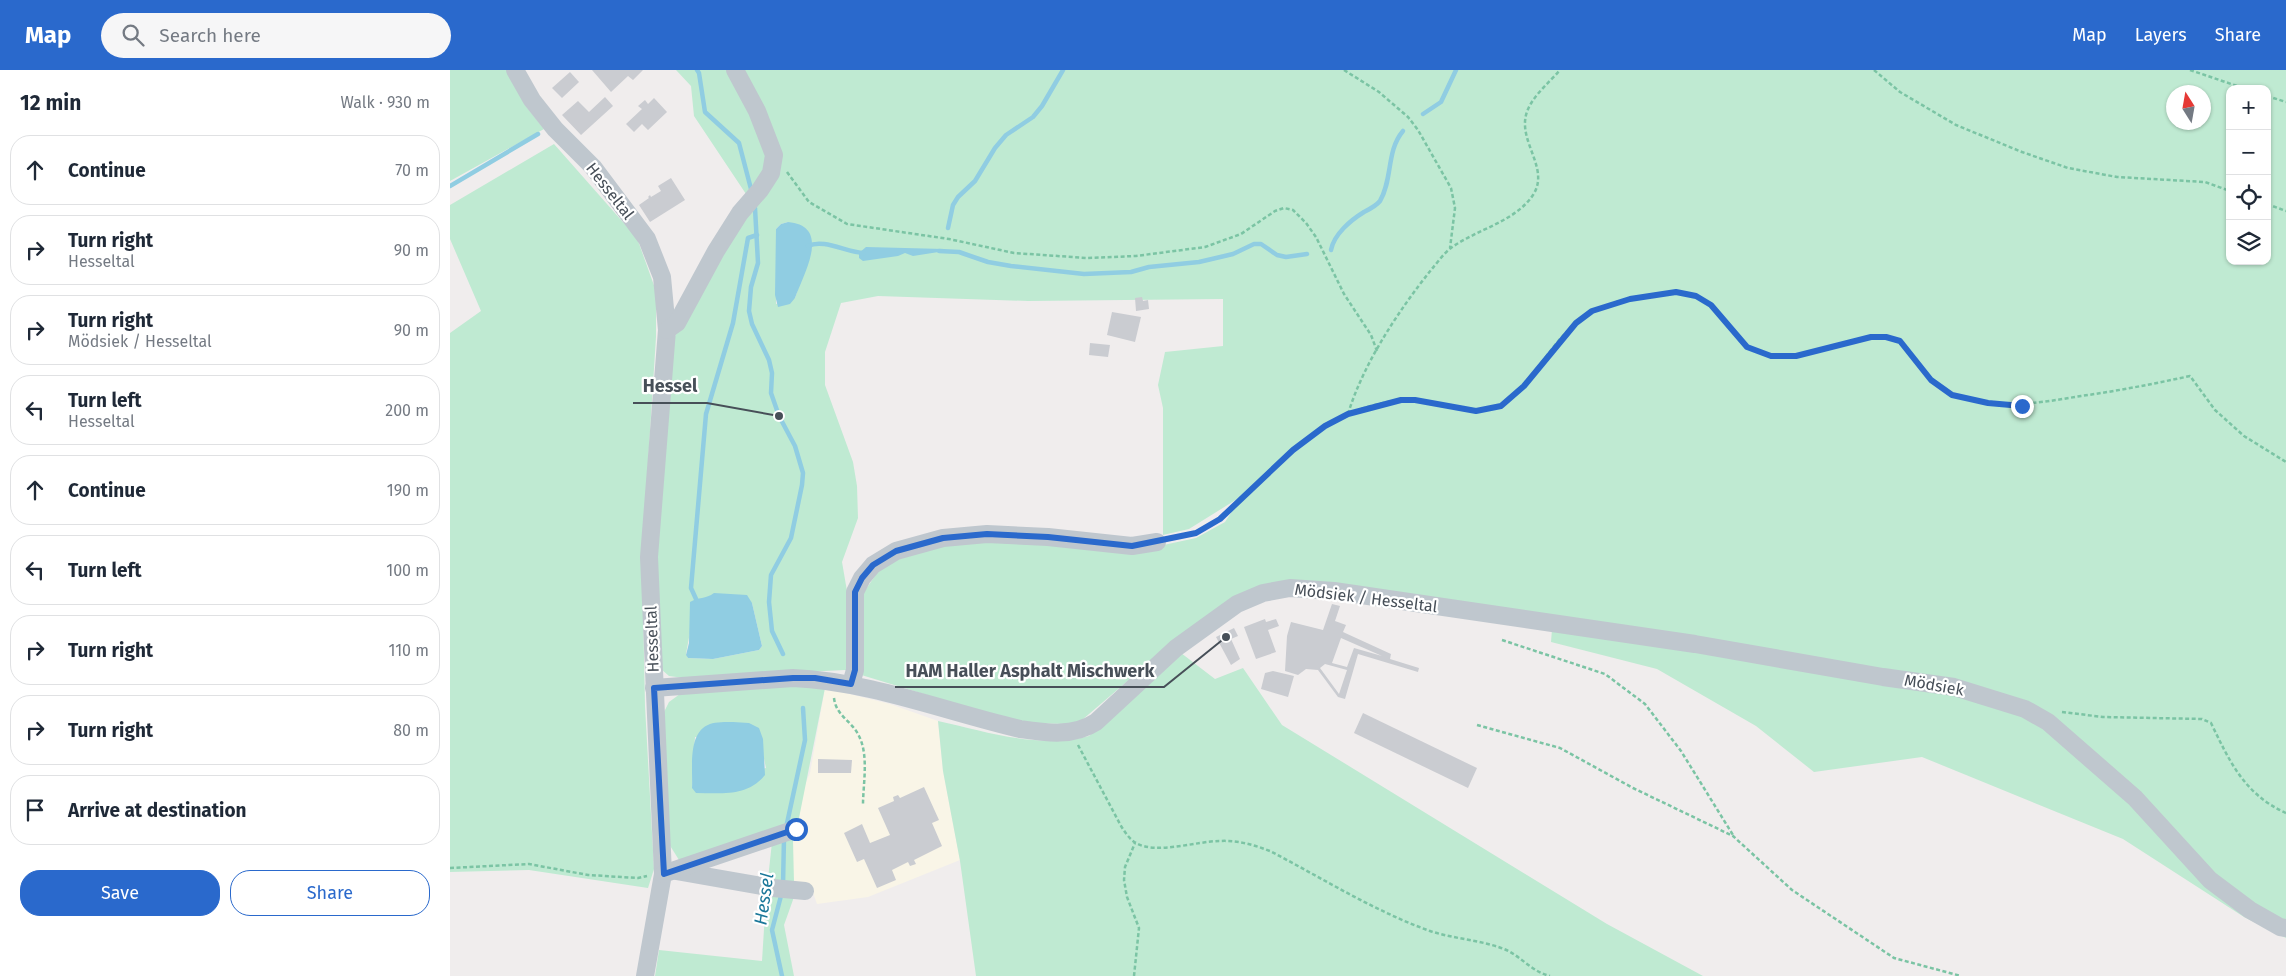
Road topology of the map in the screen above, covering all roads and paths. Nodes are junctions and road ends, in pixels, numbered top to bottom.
1 (515, 70) edge
2 (735, 70) edge
3 (1344, 70) edge
4 (1560, 70) edge
5 (1874, 70) edge
6 (2190, 70) edge
7 (2234, 85) edge
8 (2271, 97) edge
9 (2286, 102) edge
10 (774, 155) junction
11 (2226, 190) edge
12 (2271, 205) edge
13 (2286, 211) edge
14 (1450, 248) junction
15 (667, 330) junction
16 (1377, 351) junction
17 (1348, 414) junction
18 (2286, 462) edge
19 (1157, 542) joint
20 (1502, 616) joint
21 (1502, 640) dead end
22 (844, 683) junction
23 (654, 688) junction
24 (2054, 712) dead end
25 (1477, 725) dead end
26 (1074, 732) junction
27 (863, 806) dead end
28 (2286, 813) edge
29 (796, 829) dead end
30 (1733, 836) junction
31 (1135, 843) junction
32 (450, 868) edge
33 (668, 872) junction
34 (798, 891) dead end
35 (2286, 928) edge
36 (645, 976) edge
37 (1134, 976) edge
38 (1550, 976) edge
39 (1961, 976) edge

1 - 15 street, Hesseltal
2 - 10 street
3 - 14 path
4 - 14 path
5 - 11 path
6 - 7 path
8 - 9 path
10 - 15 street
10 - 16 path
12 - 13 path
14 - 16 path
15 - 23 street, Hesseltal
16 - 17 path
17 - 18 path
17 - 19 path
19 - 22 street
20 - 26 street, Mödsiek / Hesseltal
20 - 35 street, Mödsiek
21 - 30 path
22 - 23 street, Mödsiek / Hesseltal
22 - 26 street, Mödsiek / Hesseltal
22 - 27 path
23 - 33 street, Hesseltal
24 - 28 path
25 - 30 path
26 - 31 path
29 - 33 street
30 - 39 path
31 - 37 path
31 - 38 path
32 - 33 path
33 - 34 street
33 - 36 street, Hesseltal

